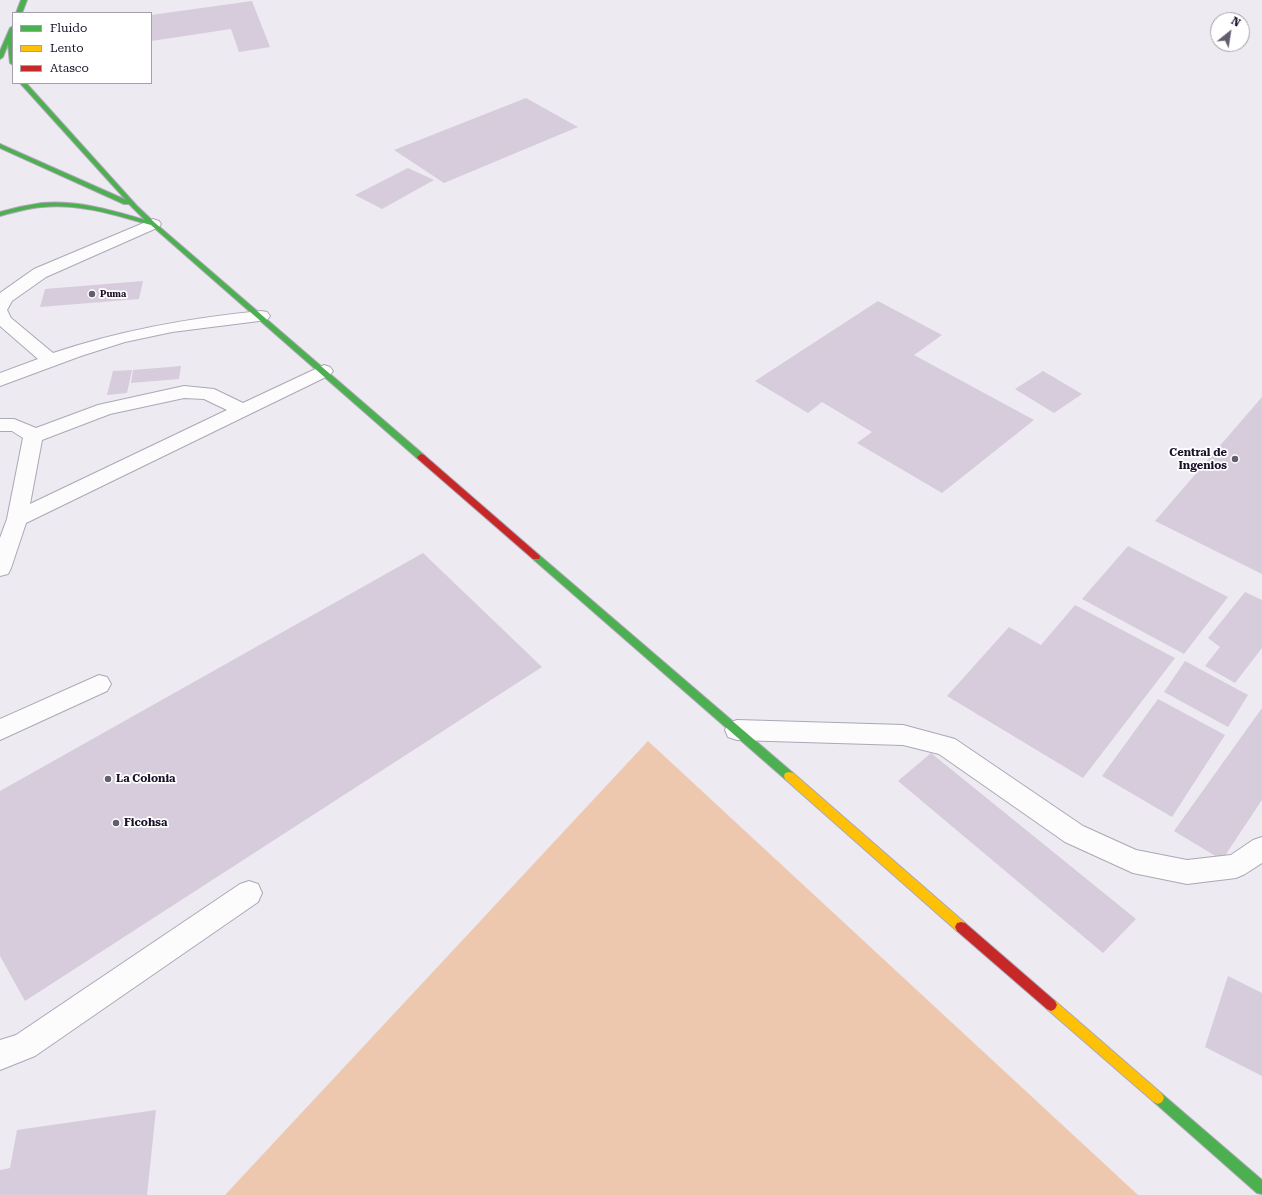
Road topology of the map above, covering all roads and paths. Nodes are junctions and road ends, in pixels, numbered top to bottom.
1 (24, 0) edge
2 (19, 12) edge
3 (12, 32) edge
4 (0, 57) edge
5 (24, 84) edge
6 (0, 146) edge
7 (135, 207) junction
8 (0, 214) edge
9 (153, 224) junction
10 (0, 308) edge
11 (0, 312) edge
12 (261, 316) junction
13 (50, 360) junction
14 (324, 370) junction
15 (0, 380) edge
16 (242, 410) junction
17 (0, 425) edge
18 (33, 436) junction
19 (17, 519) junction
20 (0, 568) edge
21 (99, 684) dead end
22 (0, 730) edge
23 (737, 730) junction
24 (1262, 848) edge
25 (249, 893) dead end
26 (0, 1055) edge
27 (1262, 1188) edge

1 - 2 main road
3 - 4 main road
5 - 7 main road
6 - 7 main road
7 - 9 main road
8 - 9 main road
9 - 10 lane
9 - 12 main road
11 - 13 lane
12 - 13 lane
12 - 14 main road
13 - 15 lane
14 - 16 lane
14 - 23 main road
16 - 18 lane
16 - 19 lane
17 - 18 lane
18 - 19 lane
19 - 20 lane
21 - 22 lane
23 - 24 lane
23 - 27 main road
25 - 26 lane

